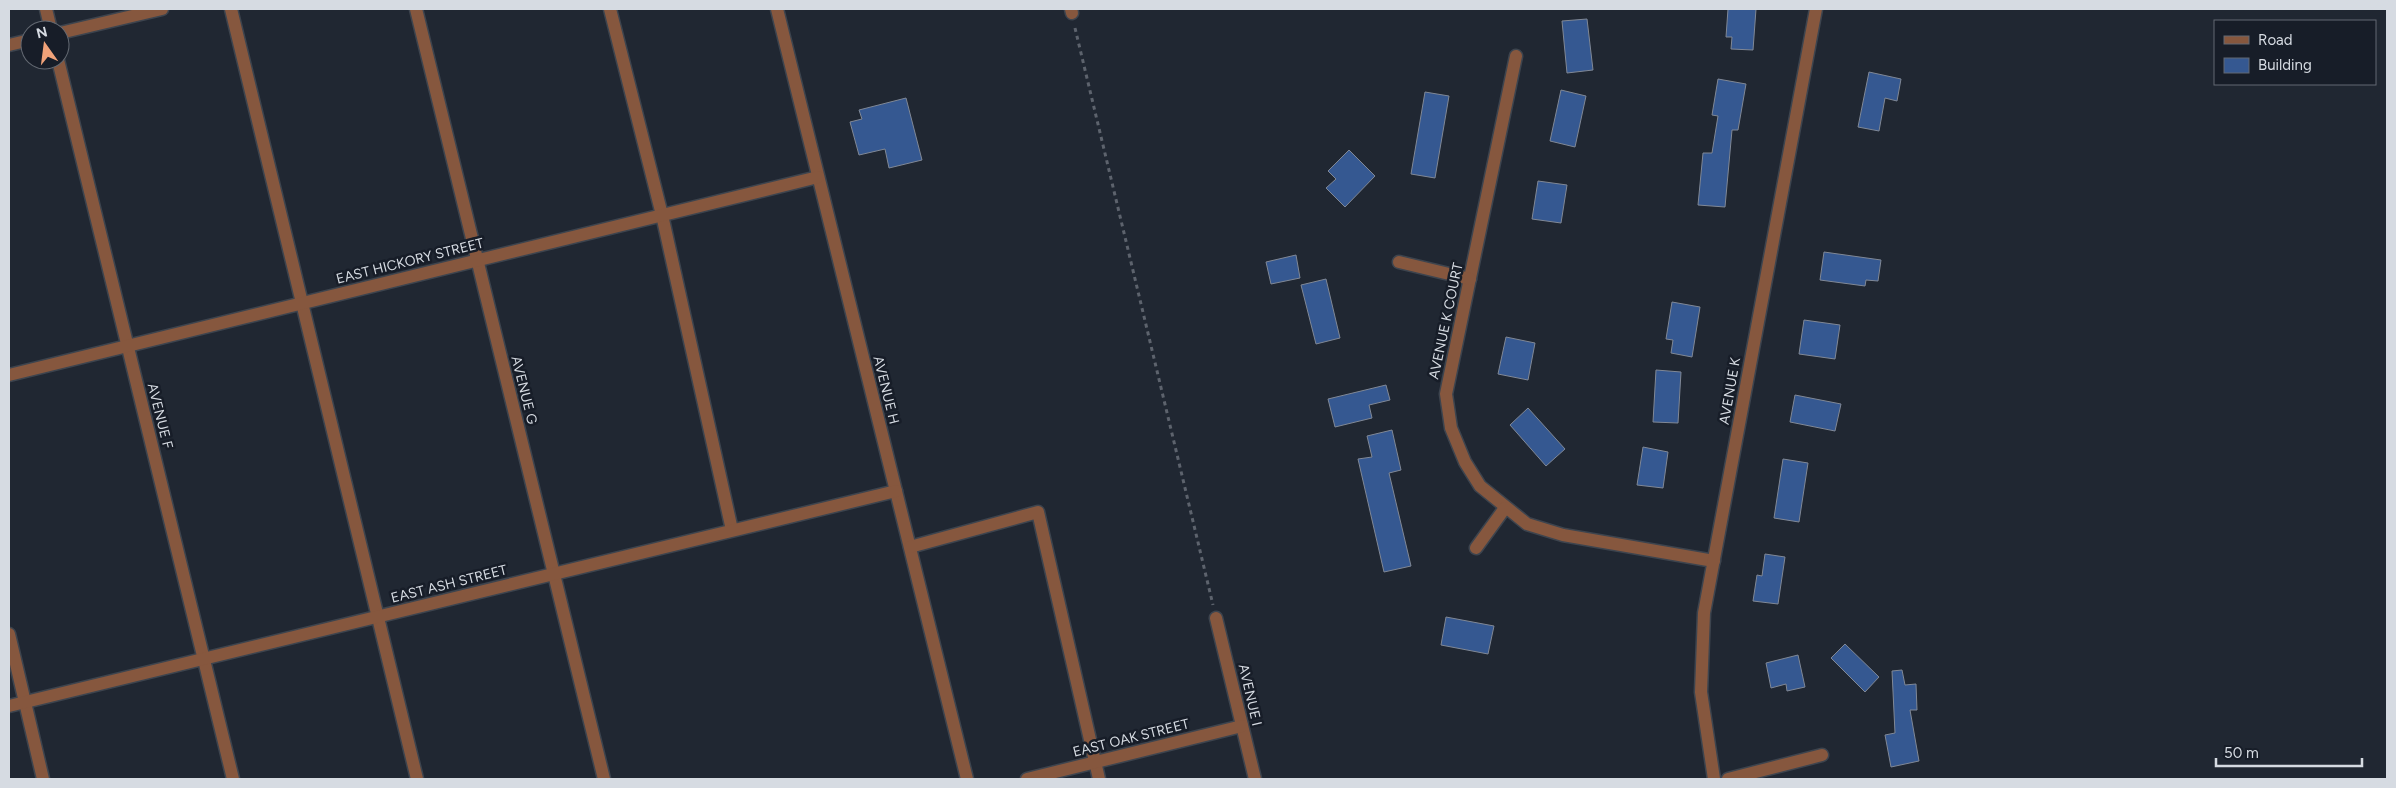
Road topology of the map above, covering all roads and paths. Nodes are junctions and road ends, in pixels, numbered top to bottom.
1 (162, 9) edge
2 (231, 9) edge
3 (416, 9) edge
4 (610, 9) edge
5 (777, 9) edge
6 (1816, 9) edge
7 (1071, 11) edge
8 (70, 31) edge
9 (1516, 56) dead end
10 (60, 70) edge
11 (818, 177) junction
12 (662, 215) junction
13 (477, 260) junction
14 (1399, 262) dead end
15 (1470, 279) junction
16 (301, 303) junction
17 (128, 346) junction
18 (9, 374) edge
19 (896, 490) junction
20 (1505, 508) junction
21 (732, 530) junction
22 (910, 547) junction
23 (1476, 548) dead end
24 (1714, 561) junction
25 (554, 574) junction
26 (377, 616) junction
27 (1216, 618) joint
28 (9, 634) edge
29 (204, 658) junction
30 (24, 702) junction
31 (9, 706) edge
32 (1242, 726) junction
33 (1822, 755) dead end
34 (1095, 763) junction
35 (43, 779) edge
36 (233, 779) edge
37 (417, 779) edge
38 (604, 779) edge
39 (967, 779) edge
40 (1027, 779) edge
41 (1099, 779) edge
42 (1255, 779) edge
43 (1714, 779) edge
44 (1728, 779) edge

1 - 8 street
2 - 16 street
3 - 13 street, AVENUE G
4 - 12 street
5 - 11 street, AVENUE H
6 - 24 street, AVENUE K
7 - 27 path
9 - 15 street, AVENUE K COURT
10 - 17 street, AVENUE F
11 - 12 street, EAST HICKORY STREET
11 - 19 street, AVENUE H
12 - 13 street, EAST HICKORY STREET
12 - 21 street
13 - 16 street, EAST HICKORY STREET
13 - 25 street, AVENUE G
14 - 15 street
15 - 20 street, AVENUE K COURT
16 - 17 street, EAST HICKORY STREET
16 - 26 street
17 - 18 street, EAST HICKORY STREET
17 - 29 street, AVENUE F
19 - 21 street, EAST ASH STREET
19 - 22 street, AVENUE H
20 - 23 street
20 - 24 street, AVENUE K COURT
21 - 25 street, EAST ASH STREET
22 - 34 street
22 - 39 street, AVENUE H
24 - 43 street, AVENUE K
25 - 26 street, EAST ASH STREET
25 - 38 street, AVENUE G
26 - 29 street, EAST ASH STREET
26 - 37 street
27 - 32 street, AVENUE I
28 - 30 street
29 - 30 street, EAST ASH STREET
29 - 36 street, AVENUE F
30 - 31 street, EAST ASH STREET
30 - 35 street
32 - 34 street, EAST OAK STREET
32 - 42 street, AVENUE I
33 - 44 street
34 - 40 street, EAST OAK STREET
34 - 41 street

